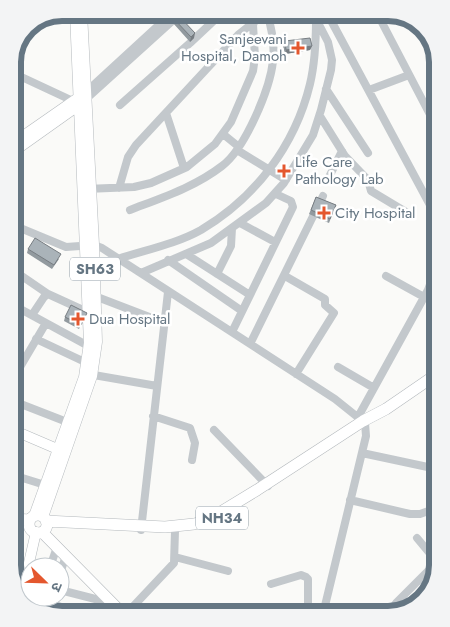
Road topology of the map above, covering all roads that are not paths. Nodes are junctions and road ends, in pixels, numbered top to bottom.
1 (76, 21) edge
2 (82, 21) edge
3 (168, 21) edge
4 (213, 21) edge
5 (270, 21) edge
6 (315, 21) edge
7 (318, 21) edge
8 (331, 21) edge
9 (381, 21) edge
10 (254, 22) joint
11 (80, 56) junction
12 (410, 75) junction
13 (21, 76) edge
14 (326, 89) junction
15 (369, 90) junction
16 (80, 99) junction
17 (120, 105) dead end
18 (429, 111) edge
19 (166, 113) junction
20 (320, 116) junction
21 (223, 134) junction
22 (21, 138) edge
23 (21, 146) edge
24 (238, 149) junction
25 (342, 151) junction
26 (368, 154) dead end
27 (184, 168) junction
28 (270, 170) junction
29 (286, 180) junction
30 (327, 181) dead end
31 (119, 188) junction
32 (87, 189) junction
33 (276, 194) junction
34 (323, 196) dead end
35 (429, 196) edge
36 (426, 197) junction
37 (429, 202) edge
38 (130, 210) dead end
39 (406, 212) dead end
40 (240, 223) junction
41 (21, 228) edge
42 (232, 228) junction
43 (276, 242) junction
44 (90, 245) junction
45 (186, 254) junction
46 (118, 259) junction
47 (168, 260) junction
48 (141, 273) junction
49 (217, 274) junction
50 (21, 275) edge
51 (285, 276) junction
52 (386, 276) dead end
53 (429, 286) edge
54 (168, 292) junction
55 (48, 294) junction
56 (92, 295) junction
57 (250, 295) junction
58 (424, 297) junction
59 (21, 310) edge
60 (242, 310) junction
61 (93, 311) junction
62 (32, 315) junction
63 (46, 323) junction
64 (165, 323) junction
65 (232, 332) junction
66 (36, 339) junction
67 (250, 344) junction
68 (93, 348) junction
69 (87, 363) junction
70 (21, 364) edge
71 (338, 367) dead end
72 (296, 374) junction
73 (429, 374) edge
74 (88, 375) junction
75 (429, 380) edge
76 (429, 385) edge
77 (157, 386) junction
78 (374, 388) junction
79 (409, 393) junction
80 (21, 404) edge
81 (76, 411) junction
82 (153, 416) junction
83 (364, 420) junction
84 (67, 422) junction
85 (214, 430) dead end
86 (21, 434) edge
87 (62, 451) junction
88 (362, 453) junction
89 (192, 460) dead end
90 (429, 467) edge
91 (21, 478) edge
92 (45, 485) junction
93 (268, 485) junction
94 (350, 500) junction
95 (429, 511) edge
96 (21, 521) edge
97 (39, 524) junction
98 (21, 525) edge
99 (141, 529) junction
100 (175, 531) junction
101 (417, 538) dead end
102 (57, 547) junction
103 (429, 552) edge
104 (66, 556) joint
105 (31, 557) edge
106 (54, 557) edge
107 (175, 557) junction
108 (228, 571) dead end
109 (427, 576) edge
110 (271, 584) dead end
111 (70, 593) edge
112 (113, 604) junction
113 (395, 605) edge
114 (115, 606) edge
115 (133, 606) edge
116 (308, 606) edge
117 (325, 606) edge

1 - 11 main road, SH63
2 - 11 main road, SH63
3 - 16 street
4 - 17 street
5 - 24 street
6 - 28 street
7 - 14 street
8 - 15 street
9 - 12 street
10 - 19 street
10 - 21 street
11 - 16 main road, SH63
12 - 15 street
12 - 18 street
13 - 16 street
14 - 20 street
14 - 26 street
15 - 36 street
16 - 22 main road
16 - 23 main road
16 - 32 main road, SH63
19 - 27 street
19 - 31 street
20 - 25 street
20 - 29 street
21 - 24 street
21 - 27 street
24 - 28 street
24 - 38 street
25 - 30 street
25 - 39 street
27 - 31 street
28 - 29 street
28 - 46 street
29 - 33 street
31 - 32 street
32 - 44 main road, SH63
33 - 40 street
33 - 43 street
34 - 51 street
35 - 36 street
36 - 37 street
40 - 42 street
40 - 43 street
41 - 44 street
42 - 45 street
42 - 49 street
43 - 57 street
44 - 46 street
44 - 56 main road, SH63
45 - 47 street
45 - 49 street
46 - 48 street
47 - 48 street
47 - 60 street
48 - 54 street
49 - 57 street
50 - 55 street
51 - 67 street
51 - 72 street
52 - 58 street
53 - 58 street
54 - 64 street
54 - 65 street
55 - 61 street
55 - 62 street
56 - 61 main road, SH63
56 - 64 street
57 - 60 street
58 - 78 street
59 - 62 street
60 - 65 street
61 - 68 main road, SH63
62 - 63 street
63 - 66 street
63 - 68 street
64 - 77 street
65 - 67 street
66 - 69 street
66 - 70 street
67 - 72 street
68 - 69 main road, SH63
68 - 74 main road, SH63
69 - 74 main road, SH63
71 - 78 street
72 - 83 street
73 - 79 street
74 - 77 street
74 - 81 main road, SH63
75 - 79 highway, NH34
76 - 79 street
77 - 82 street
78 - 83 street
79 - 83 highway, NH34
80 - 84 street
81 - 84 main road, SH63
81 - 87 main road, SH63
82 - 89 street
82 - 99 street
83 - 88 street
83 - 93 highway, NH34
84 - 87 main road, SH63
85 - 93 street
86 - 87 main road
87 - 92 main road, SH63
87 - 97 main road, SH63
88 - 90 street
88 - 94 street
91 - 92 street
92 - 97 main road, SH63
93 - 99 highway, NH34
93 - 100 highway, NH34
94 - 95 street
94 - 117 street
96 - 97 highway, NH34
97 - 98 highway, NH34
97 - 99 highway, NH34
97 - 102 highway
97 - 105 main road, SH63
99 - 100 highway, NH34
100 - 107 street
101 - 103 street
102 - 104 highway
102 - 106 street
104 - 112 highway
107 - 108 street
107 - 115 street
109 - 113 street
110 - 116 street
111 - 112 street
112 - 114 highway

